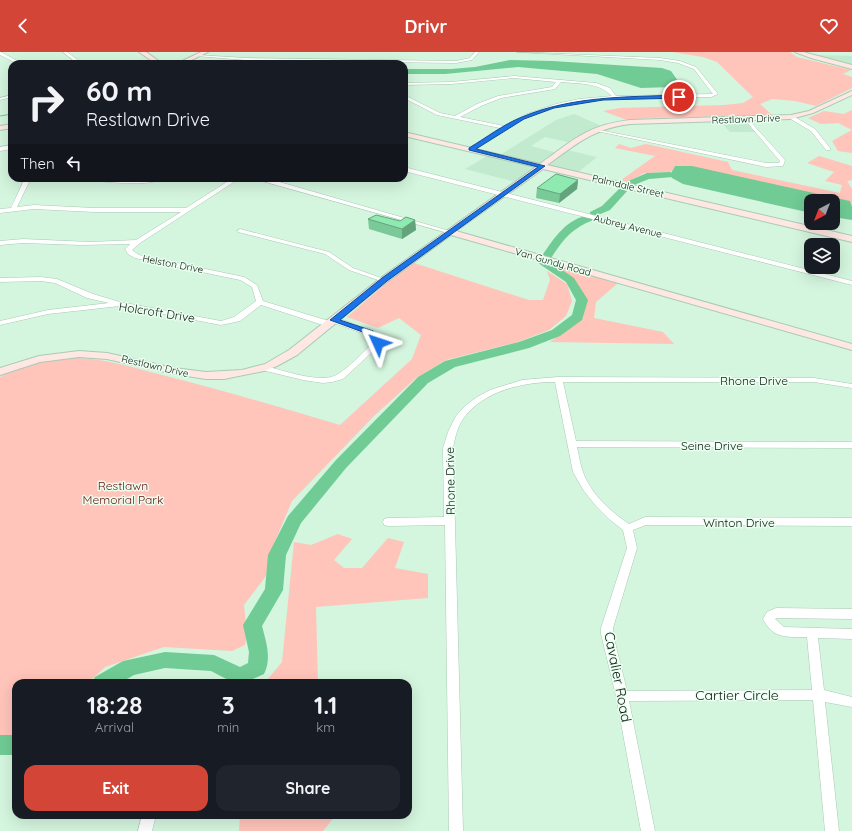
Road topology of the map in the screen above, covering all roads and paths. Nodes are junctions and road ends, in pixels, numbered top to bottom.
1 (0, 52) edge
2 (65, 52) edge
3 (142, 52) edge
4 (205, 52) edge
5 (254, 52) edge
6 (476, 52) edge
7 (519, 52) edge
8 (634, 52) edge
9 (798, 52) edge
10 (198, 56) junction
11 (304, 56) dead end
12 (634, 58) junction
13 (245, 59) junction
14 (300, 59) junction
15 (14, 60) edge
16 (76, 60) edge
17 (154, 60) edge
18 (188, 60) edge
19 (352, 60) edge
20 (408, 61) edge
21 (852, 67) edge
22 (559, 81) junction
23 (451, 83) junction
24 (408, 84) edge
25 (455, 87) dead end
26 (852, 93) edge
27 (408, 98) edge
28 (616, 98) junction
29 (791, 117) junction
30 (455, 118) junction
31 (747, 119) junction
32 (505, 128) junction
33 (594, 130) junction
34 (408, 135) edge
35 (471, 149) junction
36 (828, 149) dead end
37 (542, 166) junction
38 (408, 170) edge
39 (26, 182) edge
40 (231, 182) edge
41 (274, 182) edge
42 (504, 194) junction
43 (13, 209) junction
44 (188, 210) junction
45 (0, 211) edge
46 (240, 230) dead end
47 (450, 232) junction
48 (852, 239) edge
49 (138, 242) junction
50 (0, 243) edge
51 (119, 243) junction
52 (128, 250) junction
53 (0, 280) edge
54 (384, 280) junction
55 (852, 283) edge
56 (85, 294) junction
57 (260, 302) junction
58 (120, 304) junction
59 (67, 309) junction
60 (332, 322) junction
61 (0, 323) edge
62 (852, 347) edge
63 (265, 368) junction
64 (0, 372) edge
65 (558, 379) junction
66 (852, 386) edge
67 (572, 444) junction
68 (852, 445) edge
69 (450, 521) junction
70 (388, 522) dead end
71 (852, 522) edge
72 (628, 528) junction
73 (852, 614) edge
74 (812, 634) junction
75 (852, 634) edge
76 (820, 695) junction
77 (622, 696) junction
78 (852, 702) edge
79 (148, 819) edge
80 (145, 831) edge
81 (456, 831) edge
82 (648, 831) edge
83 (832, 831) edge

1 - 15 street
2 - 16 street
3 - 17 street
4 - 10 street
5 - 13 street
6 - 20 street
7 - 12 street
8 - 12 street
9 - 21 street
10 - 13 street
10 - 18 street
11 - 14 street
12 - 28 street
13 - 14 street
14 - 19 street
22 - 23 street
22 - 28 street
22 - 30 street
23 - 24 street
23 - 25 street
26 - 29 street, Restlawn Drive
27 - 30 street
28 - 32 street
29 - 31 street, Restlawn Drive
29 - 36 street
30 - 32 street
31 - 33 street, Restlawn Drive
31 - 33 street
32 - 35 street
33 - 37 street, Restlawn Drive
34 - 35 street, Palmdale Street
35 - 37 street, Palmdale Street
37 - 42 street, Restlawn Drive
37 - 48 street, Palmdale Street
38 - 42 street, Aubrey Avenue
39 - 43 street
40 - 44 street
41 - 47 street, Van Gundy Road
42 - 47 street, Restlawn Drive
42 - 55 street, Aubrey Avenue
43 - 44 street
43 - 45 street
44 - 49 street
46 - 54 street
47 - 54 street, Restlawn Drive
47 - 62 street, Van Gundy Road
49 - 51 street, Helston Drive
49 - 52 street, Helston Drive
50 - 51 street, Helston Drive
51 - 52 street
52 - 57 street, Helston Drive
53 - 56 street
54 - 60 street, Restlawn Drive
56 - 58 street
56 - 59 street
57 - 58 street, Holcroft Drive
57 - 60 street
58 - 59 street, Holcroft Drive
59 - 61 street, Holcroft Drive
60 - 63 street, Restlawn Drive
60 - 63 street
63 - 64 street, Restlawn Drive
65 - 66 street, Rhone Drive
65 - 67 street
65 - 69 street, Rhone Drive
67 - 68 street, Seine Drive
67 - 72 street
69 - 70 street
69 - 81 street, Rhone Drive
71 - 72 street, Winton Drive
72 - 77 street, Cavalier Road
73 - 74 street
74 - 75 street
74 - 76 street
76 - 77 street, Cartier Circle
76 - 78 street, Cartier Circle
76 - 83 street
77 - 82 street, Cavalier Road
79 - 80 street

